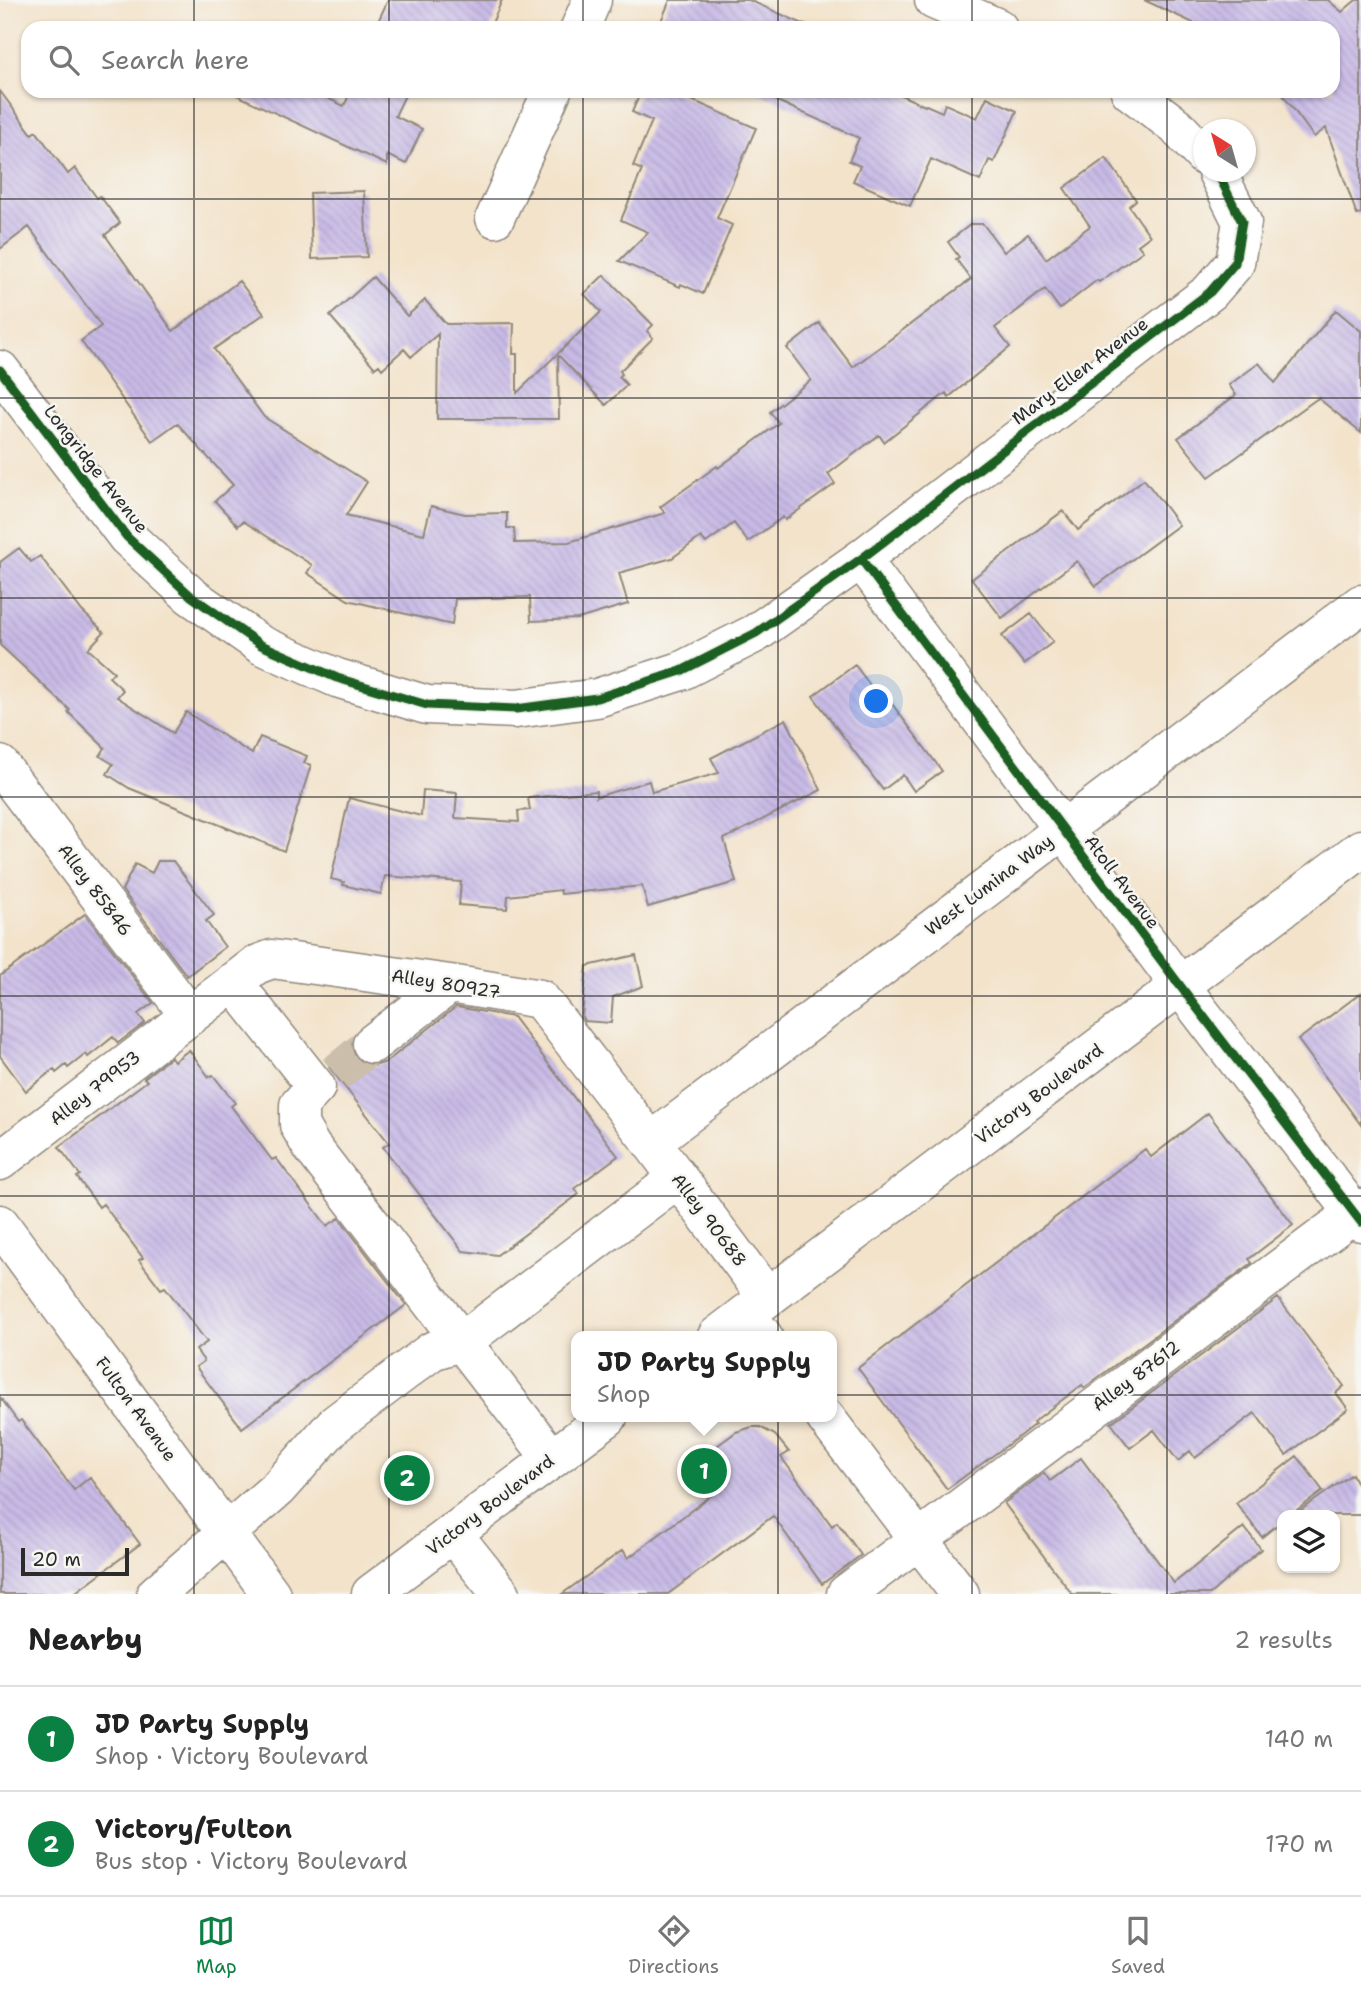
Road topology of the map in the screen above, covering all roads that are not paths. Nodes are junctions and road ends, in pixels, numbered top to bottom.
1 (592, 0) edge
2 (934, 0) edge
3 (583, 21) edge
4 (982, 21) edge
5 (549, 98) edge
6 (1139, 98) edge
7 (1193, 145) edge
8 (1222, 182) edge
9 (495, 218) dead end
10 (0, 370) edge
11 (861, 559) junction
12 (1361, 604) edge
13 (0, 765) edge
14 (1063, 829) junction
15 (1361, 849) edge
16 (233, 982) junction
17 (450, 984) junction
18 (1181, 987) junction
19 (189, 1016) junction
20 (372, 1044) tunnel mouth
21 (651, 1142) junction
22 (0, 1161) edge
23 (678, 1178) junction
24 (1359, 1214) edge
25 (1, 1228) edge
26 (748, 1321) edge
27 (463, 1341) junction
28 (601, 1422) edge
29 (829, 1422) edge
30 (552, 1459) junction
31 (228, 1533) junction
32 (453, 1533) junction
33 (918, 1539) junction
34 (156, 1594) edge
35 (271, 1594) edge
36 (371, 1594) edge
37 (501, 1594) edge
38 (846, 1594) edge
39 (960, 1594) edge

1 - 3 street
2 - 4 street
5 - 9 street
6 - 7 street
8 - 11 street, Mary Ellen Avenue
10 - 11 street, Longridge Avenue
11 - 14 street, Atoll Avenue
12 - 14 street, West Lumina Way
13 - 19 street, Alley 85846
14 - 18 street, Atoll Avenue
14 - 21 street, West Lumina Way
15 - 18 street, Victory Boulevard
16 - 17 street, Alley 80927
16 - 19 street, Alley 80927
16 - 27 street
17 - 20 street
17 - 21 street, Alley 80927
18 - 24 street, Atoll Avenue
18 - 26 street, Victory Boulevard
19 - 22 street, Alley 79953
21 - 23 street, Alley 90688
23 - 26 street, Alley 90688
23 - 27 street
24 - 33 street, Alley 87612
25 - 31 street, Fulton Avenue
27 - 30 street
27 - 31 street
28 - 30 street, Victory Boulevard
29 - 33 street
30 - 32 street, Victory Boulevard
31 - 34 street
31 - 35 street, Fulton Avenue
32 - 36 street, Victory Boulevard
32 - 37 street
33 - 38 street, Alley 87612
33 - 39 street

